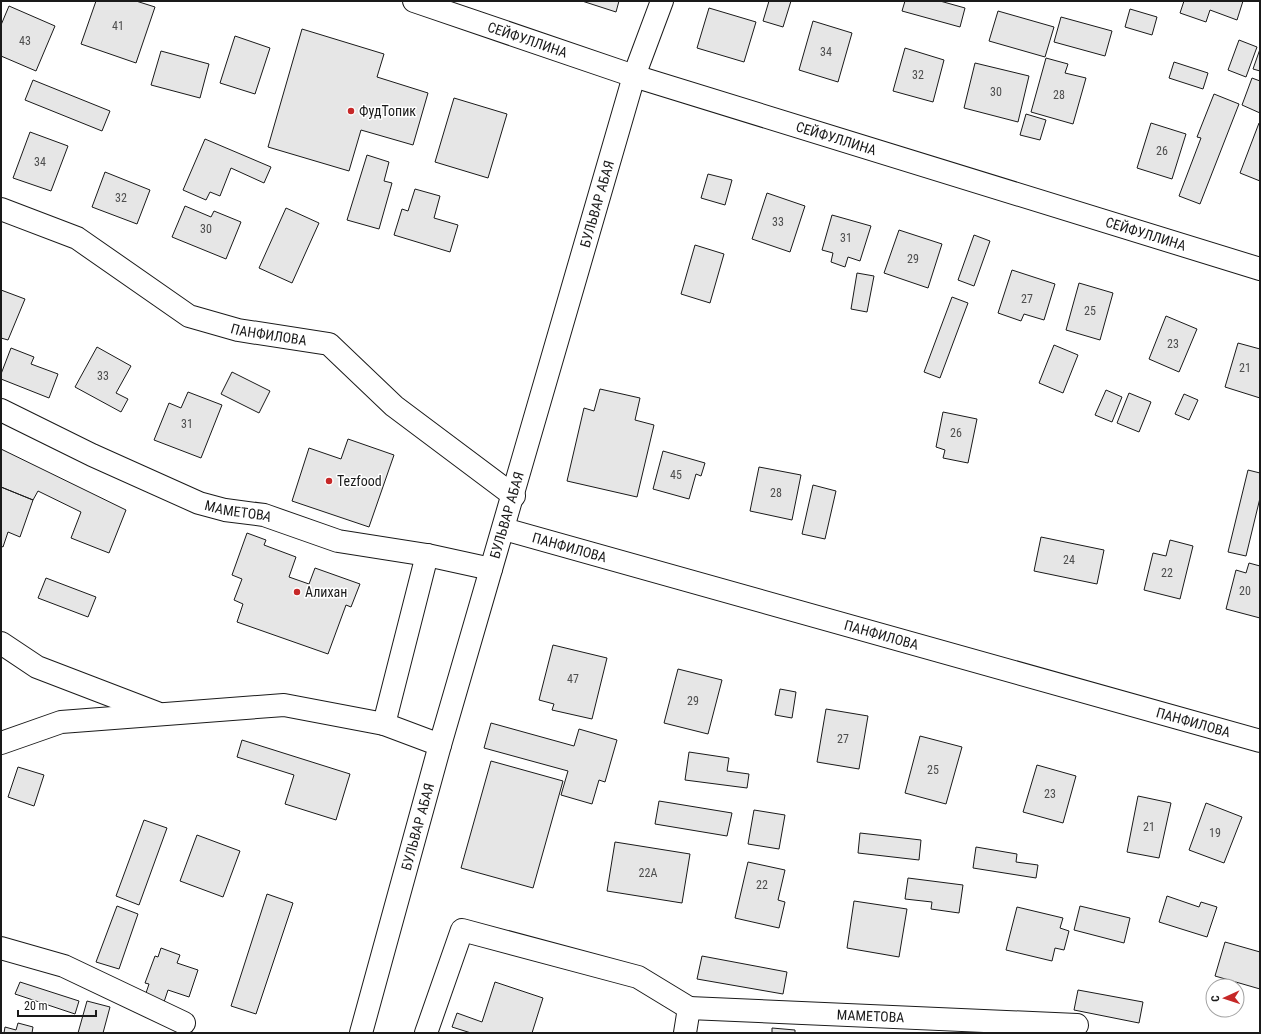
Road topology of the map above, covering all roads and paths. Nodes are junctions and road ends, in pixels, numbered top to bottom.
1 (414, 1) edge
2 (662, 1) edge
3 (453, 7) edge
4 (634, 76) junction
5 (1, 209) edge
6 (1260, 269) edge
7 (1, 410) edge
8 (514, 496) junction
9 (504, 529) junction
10 (427, 555) junction
11 (491, 569) junction
12 (1, 643) edge
13 (163, 715) junction
14 (384, 724) junction
15 (1260, 741) edge
16 (1, 743) edge
17 (440, 745) junction
18 (1, 948) edge
19 (689, 1008) junction
20 (184, 1023) dead end
21 (1077, 1025) dead end
22 (361, 1033) edge
23 (426, 1033) edge
24 (685, 1033) edge

1 - 3 street, СЕЙФУЛЛИНА
2 - 4 street, БУЛЬВАР АБАЯ
3 - 4 street, СЕЙФУЛЛИНА
4 - 6 street, СЕЙФУЛЛИНА
4 - 8 street, БУЛЬВАР АБАЯ
5 - 8 street, ПАНФИЛОВА
7 - 10 street, МАМЕТОВА
8 - 9 street, БУЛЬВАР АБАЯ
9 - 11 street, БУЛЬВАР АБАЯ
9 - 15 street, ПАНФИЛОВА
10 - 11 street, МАМЕТОВА
10 - 14 street
11 - 17 street, БУЛЬВАР АБАЯ
12 - 13 street
13 - 14 street
13 - 16 street
14 - 17 street
17 - 22 street, БУЛЬВАР АБАЯ
18 - 20 street
19 - 21 street, МАМЕТОВА
19 - 23 street
19 - 24 street

